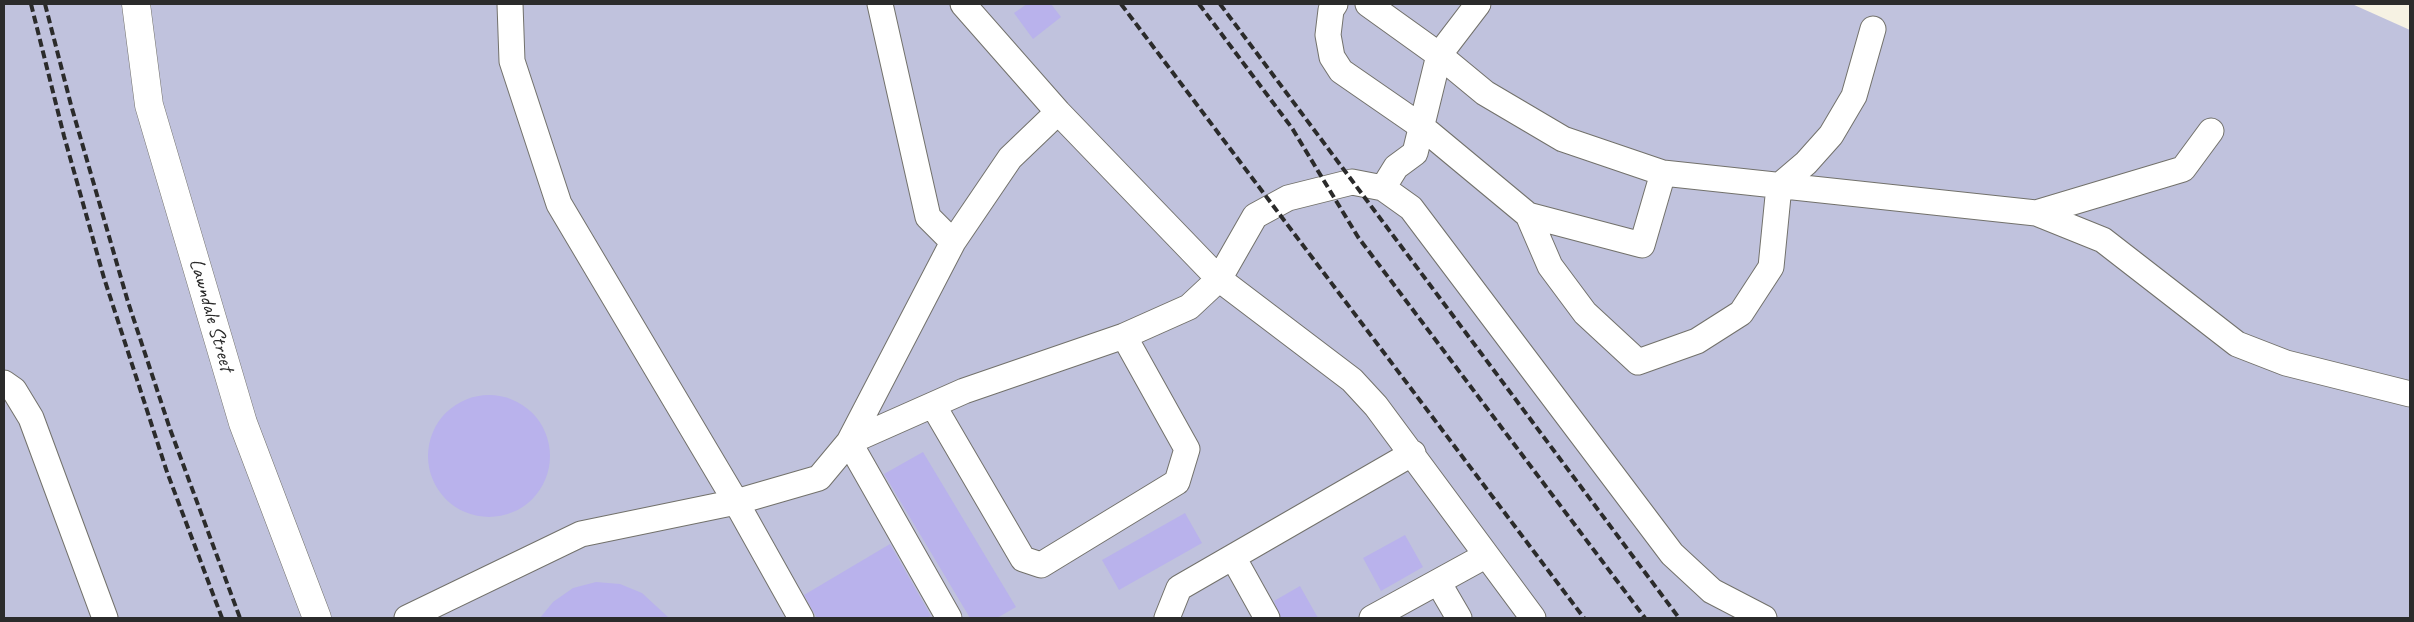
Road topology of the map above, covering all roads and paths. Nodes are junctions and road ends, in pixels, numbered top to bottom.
1 (136, 4) edge
2 (510, 4) edge
3 (880, 4) edge
4 (963, 4) edge
5 (1335, 4) edge
6 (1368, 4) edge
7 (1478, 4) edge
8 (1873, 29) dead end
9 (1439, 55) junction
10 (1058, 112) junction
11 (1422, 127) junction
12 (2211, 130) dead end
13 (1663, 173) junction
14 (1780, 186) junction
15 (1383, 188) junction
16 (2036, 213) junction
17 (1528, 215) junction
18 (953, 242) junction
19 (1219, 279) junction
20 (1124, 336) junction
21 (4, 383) edge
22 (2410, 394) edge
23 (933, 405) junction
24 (849, 442) junction
25 (1413, 453) junction
26 (736, 502) junction
27 (1485, 556) junction
28 (1233, 557) junction
29 (1438, 582) junction
30 (412, 617) edge
31 (106, 618) edge
32 (317, 618) edge
33 (801, 618) edge
34 (950, 618) edge
35 (1167, 618) edge
36 (1268, 618) edge
37 (1372, 618) edge
38 (1459, 618) edge
39 (1533, 618) edge
40 (1764, 618) edge

1 - 32 main road, Lawndale Street
2 - 26 lane
3 - 18 lane
4 - 10 lane
5 - 11 lane
6 - 9 lane
7 - 9 lane
8 - 14 lane
9 - 11 lane
9 - 13 lane
10 - 18 lane
10 - 19 lane
11 - 15 lane
11 - 17 lane
12 - 16 lane
13 - 14 lane
13 - 17 lane
14 - 16 lane
14 - 17 lane
15 - 19 lane
15 - 40 lane
16 - 22 lane
18 - 24 lane
19 - 20 lane
19 - 25 lane
20 - 23 lane
20 - 23 lane
21 - 31 lane
23 - 24 lane
24 - 26 lane
24 - 34 lane
25 - 27 lane
25 - 28 lane
26 - 30 lane
26 - 33 lane
27 - 29 lane
27 - 39 lane
28 - 35 lane
28 - 36 lane
29 - 37 lane
29 - 38 lane

